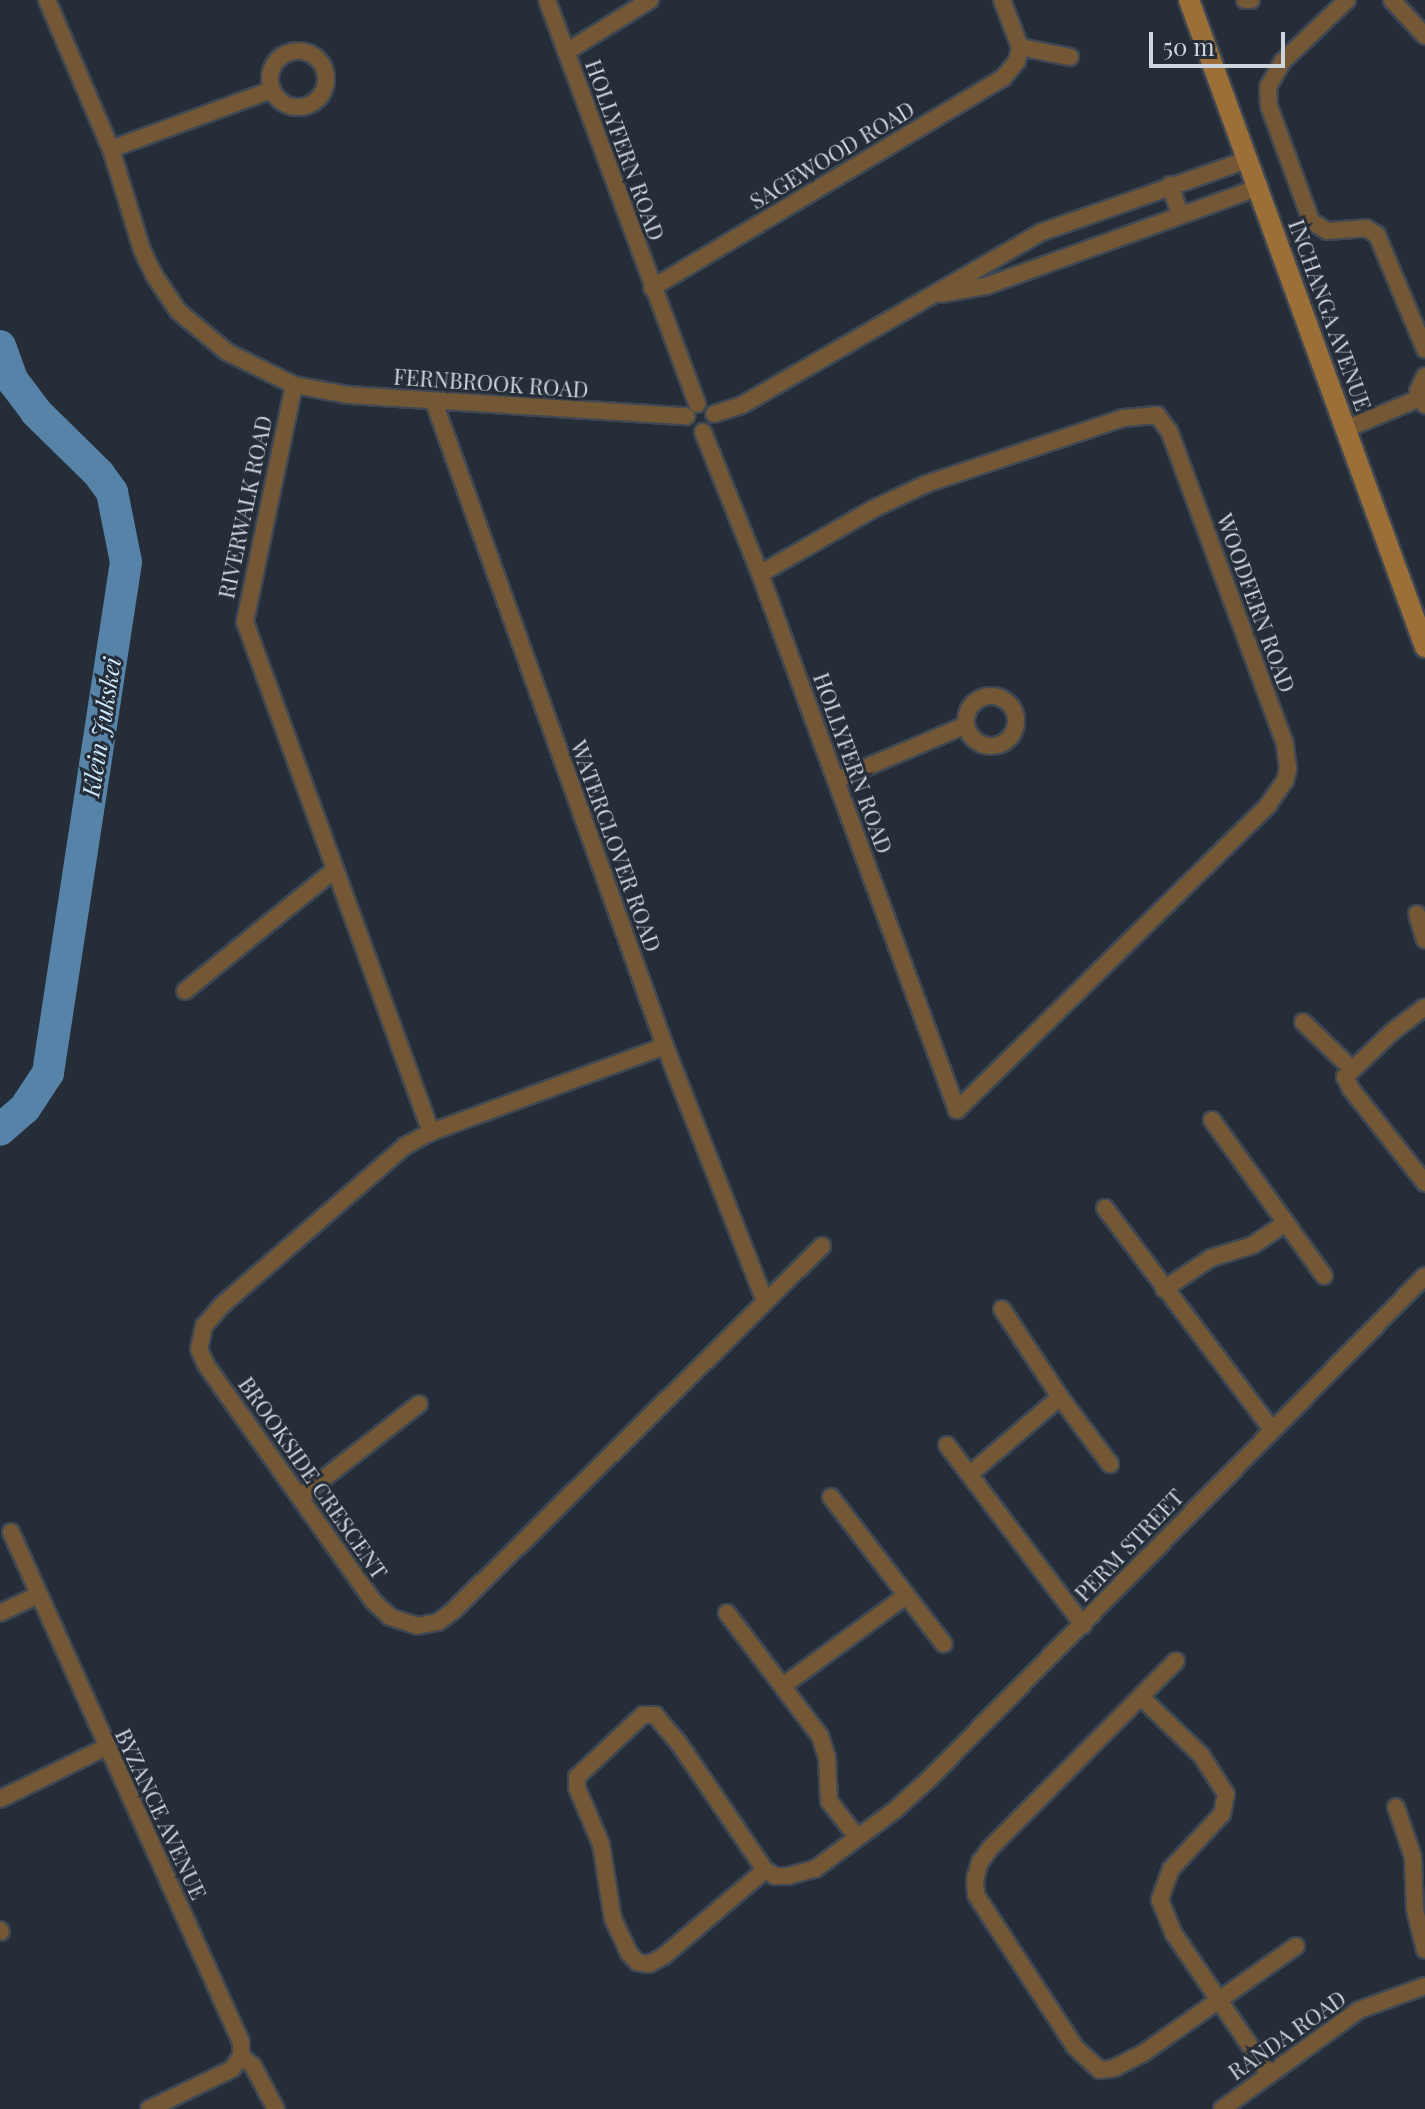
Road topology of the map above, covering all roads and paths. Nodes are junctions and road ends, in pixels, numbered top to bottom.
1 (47, 0) edge
2 (547, 0) edge
3 (650, 0) edge
4 (1002, 0) edge
5 (1189, 0) edge
6 (1245, 0) edge
7 (1251, 0) edge
8 (1347, 0) edge
9 (1392, 0) edge
10 (1424, 31) edge
11 (1020, 47) junction
12 (566, 52) junction
13 (1070, 57) dead end
14 (271, 90) dead end
15 (111, 149) junction
16 (1249, 159) junction
17 (1170, 185) junction
18 (1260, 187) junction
19 (1180, 214) junction
20 (1042, 232) junction
21 (1054, 261) junction
22 (652, 288) junction
23 (939, 295) junction
24 (1425, 349) edge
25 (1425, 376) edge
26 (294, 385) junction
27 (1422, 401) edge
28 (434, 402) junction
29 (692, 410) junction
30 (714, 414) junction
31 (1346, 429) junction
32 (703, 432) junction
33 (760, 574) junction
34 (1425, 647) edge
35 (966, 725) dead end
36 (836, 780) junction
37 (333, 871) junction
38 (1417, 914) dead end
39 (1425, 940) edge
40 (185, 991) dead end
41 (1425, 1007) edge
42 (1303, 1022) dead end
43 (665, 1046) junction
44 (1351, 1068) junction
45 (957, 1110) joint
46 (1212, 1120) dead end
47 (431, 1132) junction
48 (1425, 1183) edge
49 (1105, 1208) dead end
50 (1284, 1224) junction
51 (822, 1246) dead end
52 (1324, 1276) dead end
53 (1425, 1276) edge
54 (1164, 1289) junction
55 (765, 1301) junction
56 (1002, 1309) dead end
57 (1060, 1397) junction
58 (419, 1404) dead end
59 (1272, 1430) junction
60 (947, 1445) dead end
61 (1110, 1464) dead end
62 (970, 1474) junction
63 (300, 1497) junction
64 (831, 1497) dead end
65 (11, 1532) dead end
66 (38, 1595) junction
67 (907, 1595) junction
68 (0, 1613) edge
69 (727, 1613) dead end
70 (1083, 1625) junction
71 (944, 1644) dead end
72 (1176, 1661) dead end
73 (784, 1685) junction
74 (1141, 1697) junction
75 (106, 1747) junction
76 (0, 1799) edge
77 (1396, 1807) dead end
78 (857, 1837) junction
79 (765, 1870) junction
80 (1420, 1873) edge
81 (1296, 1946) dead end
82 (1425, 1950) edge
83 (1425, 1986) edge
84 (1218, 2000) junction
85 (241, 2056) junction
86 (1269, 2074) junction
87 (149, 2109) edge
88 (276, 2109) edge
89 (1222, 2109) edge

1 - 15 street
2 - 12 street, HOLLYFERN ROAD
3 - 12 street
4 - 11 street
5 - 16 street, INCHANGA AVENUE
6 - 7 street
8 - 24 street
9 - 10 street
11 - 13 street
11 - 22 street, SAGEWOOD ROAD
12 - 22 street, HOLLYFERN ROAD
14 - 15 street
15 - 26 street
16 - 17 street
16 - 18 street, INCHANGA AVENUE
17 - 19 street
17 - 20 street
18 - 19 street
18 - 31 street, INCHANGA AVENUE
19 - 21 street
20 - 21 street
20 - 23 street
21 - 23 street
22 - 29 street, HOLLYFERN ROAD
23 - 30 street
25 - 27 street
26 - 28 street, FERNBROOK ROAD
26 - 37 street, RIVERWALK ROAD
27 - 31 street
28 - 29 street, FERNBROOK ROAD
28 - 43 street, WATERCLOVER ROAD
29 - 30 street
29 - 32 street
30 - 32 street
31 - 34 street, INCHANGA AVENUE
32 - 33 street, HOLLYFERN ROAD
33 - 36 street, HOLLYFERN ROAD
33 - 45 street, WOODFERN ROAD
35 - 36 street
36 - 45 street, HOLLYFERN ROAD
37 - 40 street
37 - 47 street, RIVERWALK ROAD
38 - 39 street
41 - 44 street
42 - 44 street
43 - 47 street, BROOKSIDE CRESCENT
43 - 55 street, WATERCLOVER ROAD
44 - 48 street
46 - 50 street
47 - 63 street, BROOKSIDE CRESCENT
49 - 54 street
50 - 52 street
50 - 54 street
51 - 55 street, BROOKSIDE CRESCENT
53 - 59 street, PERM STREET
54 - 59 street
55 - 63 street, BROOKSIDE CRESCENT
56 - 57 street
57 - 61 street
57 - 62 street
58 - 63 street
59 - 70 street, PERM STREET
60 - 62 street
62 - 70 street
64 - 67 street
65 - 66 street, BYZANCE AVENUE
66 - 68 street
66 - 75 street, BYZANCE AVENUE
67 - 71 street
67 - 73 street
69 - 73 street
70 - 78 street, PERM STREET
72 - 74 street
73 - 78 street
74 - 84 street
74 - 84 street
75 - 76 street
75 - 85 street, BYZANCE AVENUE
77 - 80 street
78 - 79 street, PERM STREET
79 - 79 street
80 - 82 street
81 - 84 street
83 - 86 street, RANDA ROAD
84 - 86 street
85 - 87 street
85 - 88 street, BYZANCE AVENUE
86 - 89 street, RANDA ROAD

